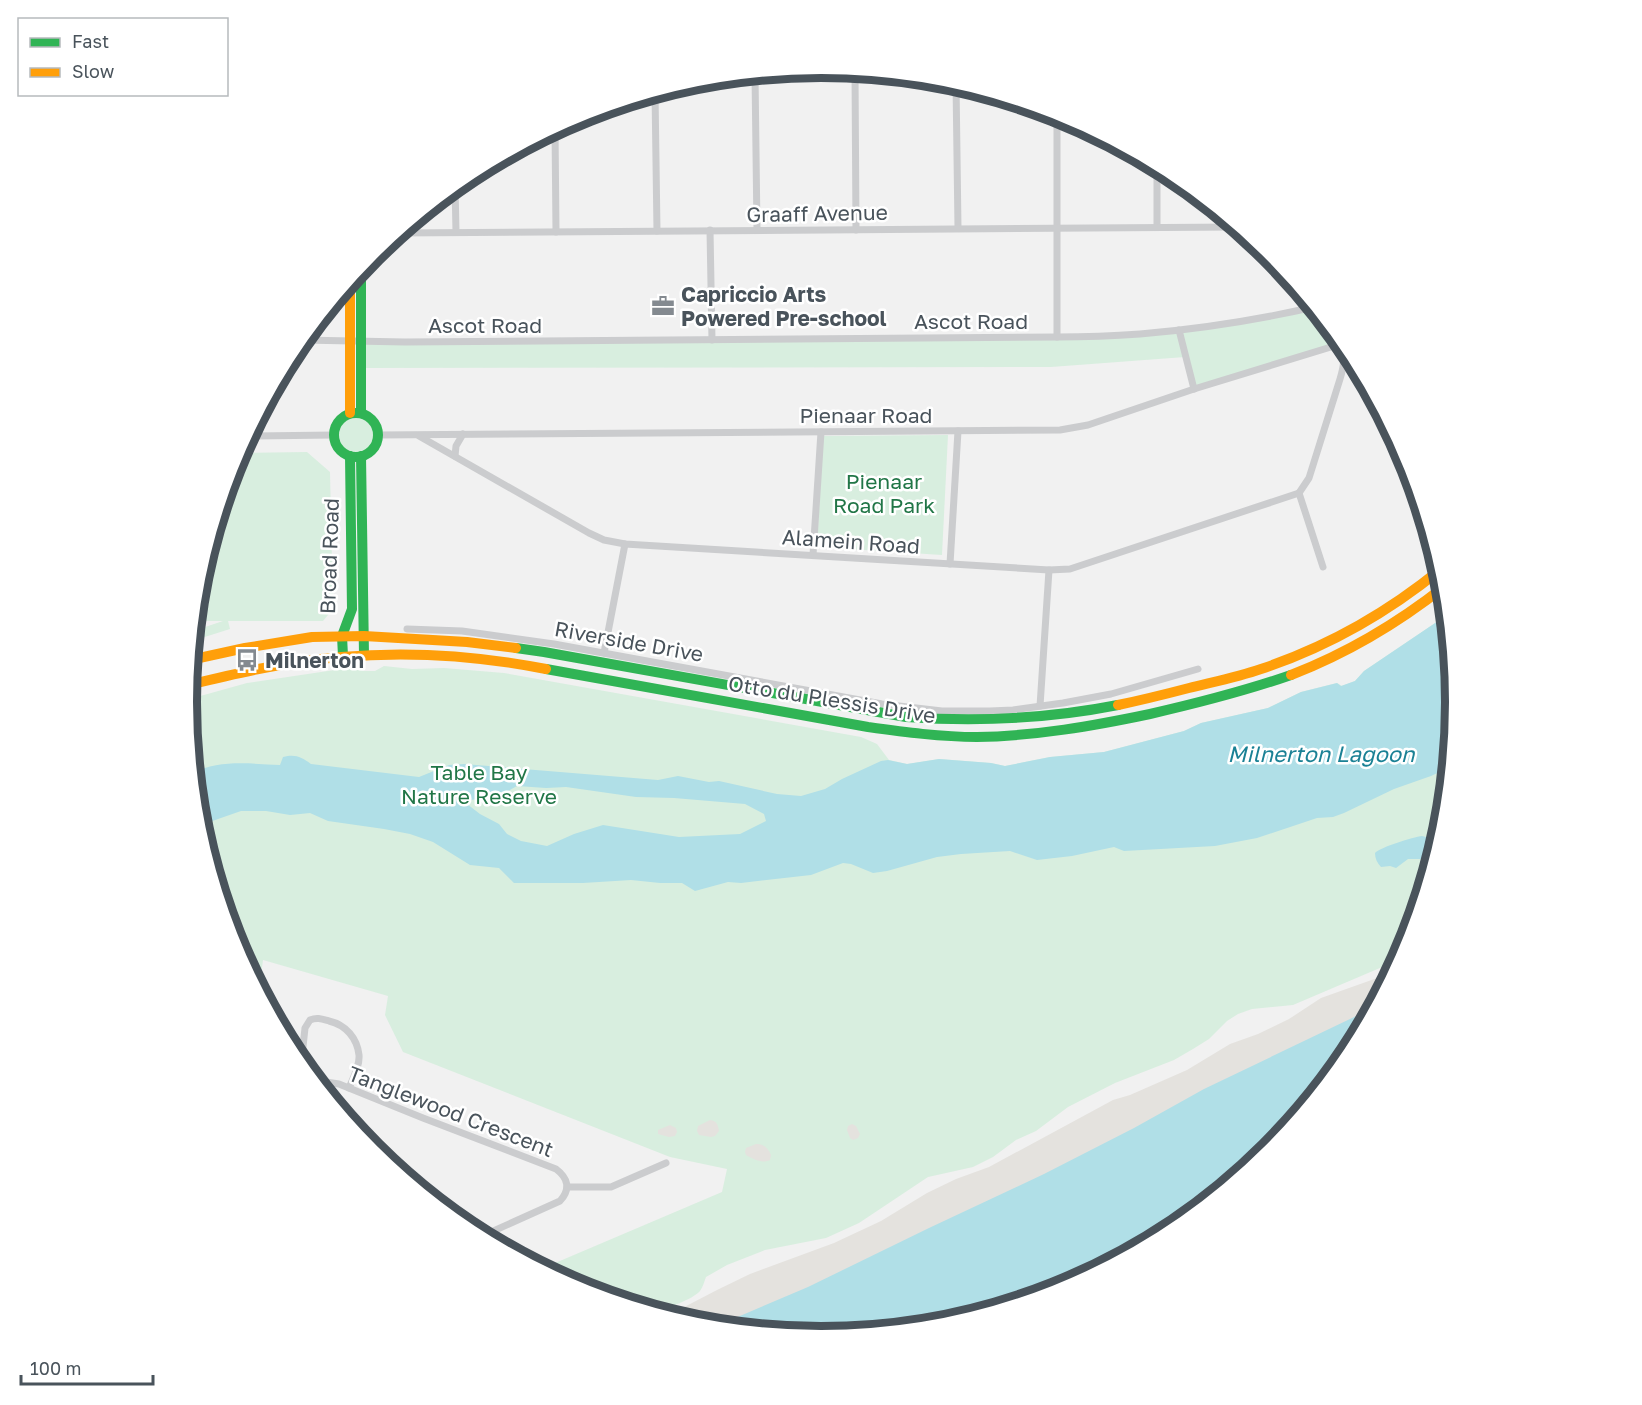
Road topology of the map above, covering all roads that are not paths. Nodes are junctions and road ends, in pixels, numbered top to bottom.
1 (855, 79) edge
2 (755, 81) edge
3 (956, 93) edge
4 (655, 100) edge
5 (1057, 125) edge
6 (555, 138) edge
7 (1157, 176) edge
8 (455, 197) edge
9 (1157, 227) junction
10 (1226, 227) edge
11 (958, 228) junction
12 (1058, 228) junction
13 (711, 230) junction
14 (757, 230) junction
15 (856, 230) junction
16 (657, 231) junction
17 (456, 232) junction
18 (556, 232) junction
19 (409, 233) edge
20 (361, 280) edge
21 (350, 292) edge
22 (1305, 309) edge
23 (1179, 330) junction
24 (1057, 337) junction
25 (313, 340) edge
26 (712, 340) junction
27 (349, 341) junction
28 (362, 342) junction
29 (1333, 346) edge
30 (1344, 362) edge
31 (1194, 389) junction
32 (356, 413) junction
33 (958, 431) junction
34 (820, 432) junction
35 (417, 434) junction
36 (463, 434) junction
37 (334, 435) junction
38 (378, 435) junction
39 (257, 436) edge
40 (356, 456) junction
41 (454, 456) junction
42 (1299, 493) junction
43 (625, 544) junction
44 (813, 555) junction
45 (950, 564) junction
46 (357, 565) junction
47 (1323, 567) dead end
48 (1050, 570) junction
49 (1433, 575) edge
50 (1436, 593) edge
51 (407, 629) dead end
52 (342, 636) junction
53 (364, 636) junction
54 (604, 653) junction
55 (364, 655) junction
56 (343, 656) junction
57 (198, 658) edge
58 (1198, 669) dead end
59 (197, 683) edge
60 (1040, 706) junction
61 (303, 1050) edge
62 (325, 1082) edge
63 (349, 1088) junction
64 (666, 1163) dead end
65 (567, 1187) junction
66 (491, 1232) edge

1 - 15 street
2 - 14 street
3 - 11 street
4 - 16 street
5 - 12 street
6 - 18 street
7 - 9 street
8 - 17 street
9 - 10 street, Graaff Avenue
9 - 12 street, Graaff Avenue
11 - 12 street, Graaff Avenue
11 - 15 street, Graaff Avenue
12 - 24 street
13 - 14 street, Graaff Avenue
13 - 16 street, Graaff Avenue
13 - 26 street
14 - 15 street, Graaff Avenue
16 - 18 street, Graaff Avenue
17 - 18 street, Graaff Avenue
17 - 19 street, Graaff Avenue
20 - 28 main road
21 - 27 main road
22 - 23 street, Ascot Road
23 - 24 street, Ascot Road
23 - 31 street
24 - 26 street, Ascot Road
25 - 27 street, Ascot Road
26 - 28 street, Ascot Road
27 - 28 street, Ascot Road
27 - 32 main road
28 - 32 main road
29 - 31 street, Pienaar Road
30 - 42 street
31 - 33 street, Pienaar Road
32 - 37 main road
32 - 38 main road
33 - 34 street, Pienaar Road
33 - 45 street
34 - 36 street, Pienaar Road
34 - 44 street
35 - 36 street, Pienaar Road
35 - 38 street, Pienaar Road
35 - 41 street, Alamein Road
36 - 41 street
37 - 39 street
37 - 40 main road
38 - 40 main road
40 - 46 main road, Broad Road
41 - 43 street, Alamein Road
42 - 47 street
42 - 48 street, Alamein Road
43 - 44 street, Alamein Road
43 - 54 street
44 - 45 street, Alamein Road
45 - 48 street, Alamein Road
46 - 52 main road, Broad Road
46 - 53 main road, Broad Road
48 - 60 street
49 - 53 main road, Otto du Plessis Drive
50 - 55 main road, Otto du Plessis Drive
51 - 54 street, Riverside Drive
52 - 53 main road, Otto du Plessis Drive
52 - 56 main road, Broad Road
52 - 57 main road, Otto du Plessis Drive
53 - 55 main road, Broad Road
54 - 60 street, Riverside Drive
55 - 56 main road, Otto du Plessis Drive
56 - 59 main road, Otto du Plessis Drive
58 - 60 street, Riverside Drive
61 - 63 street
62 - 63 street, Tanglewood Crescent
63 - 65 street, Tanglewood Crescent
64 - 65 street
65 - 66 street

